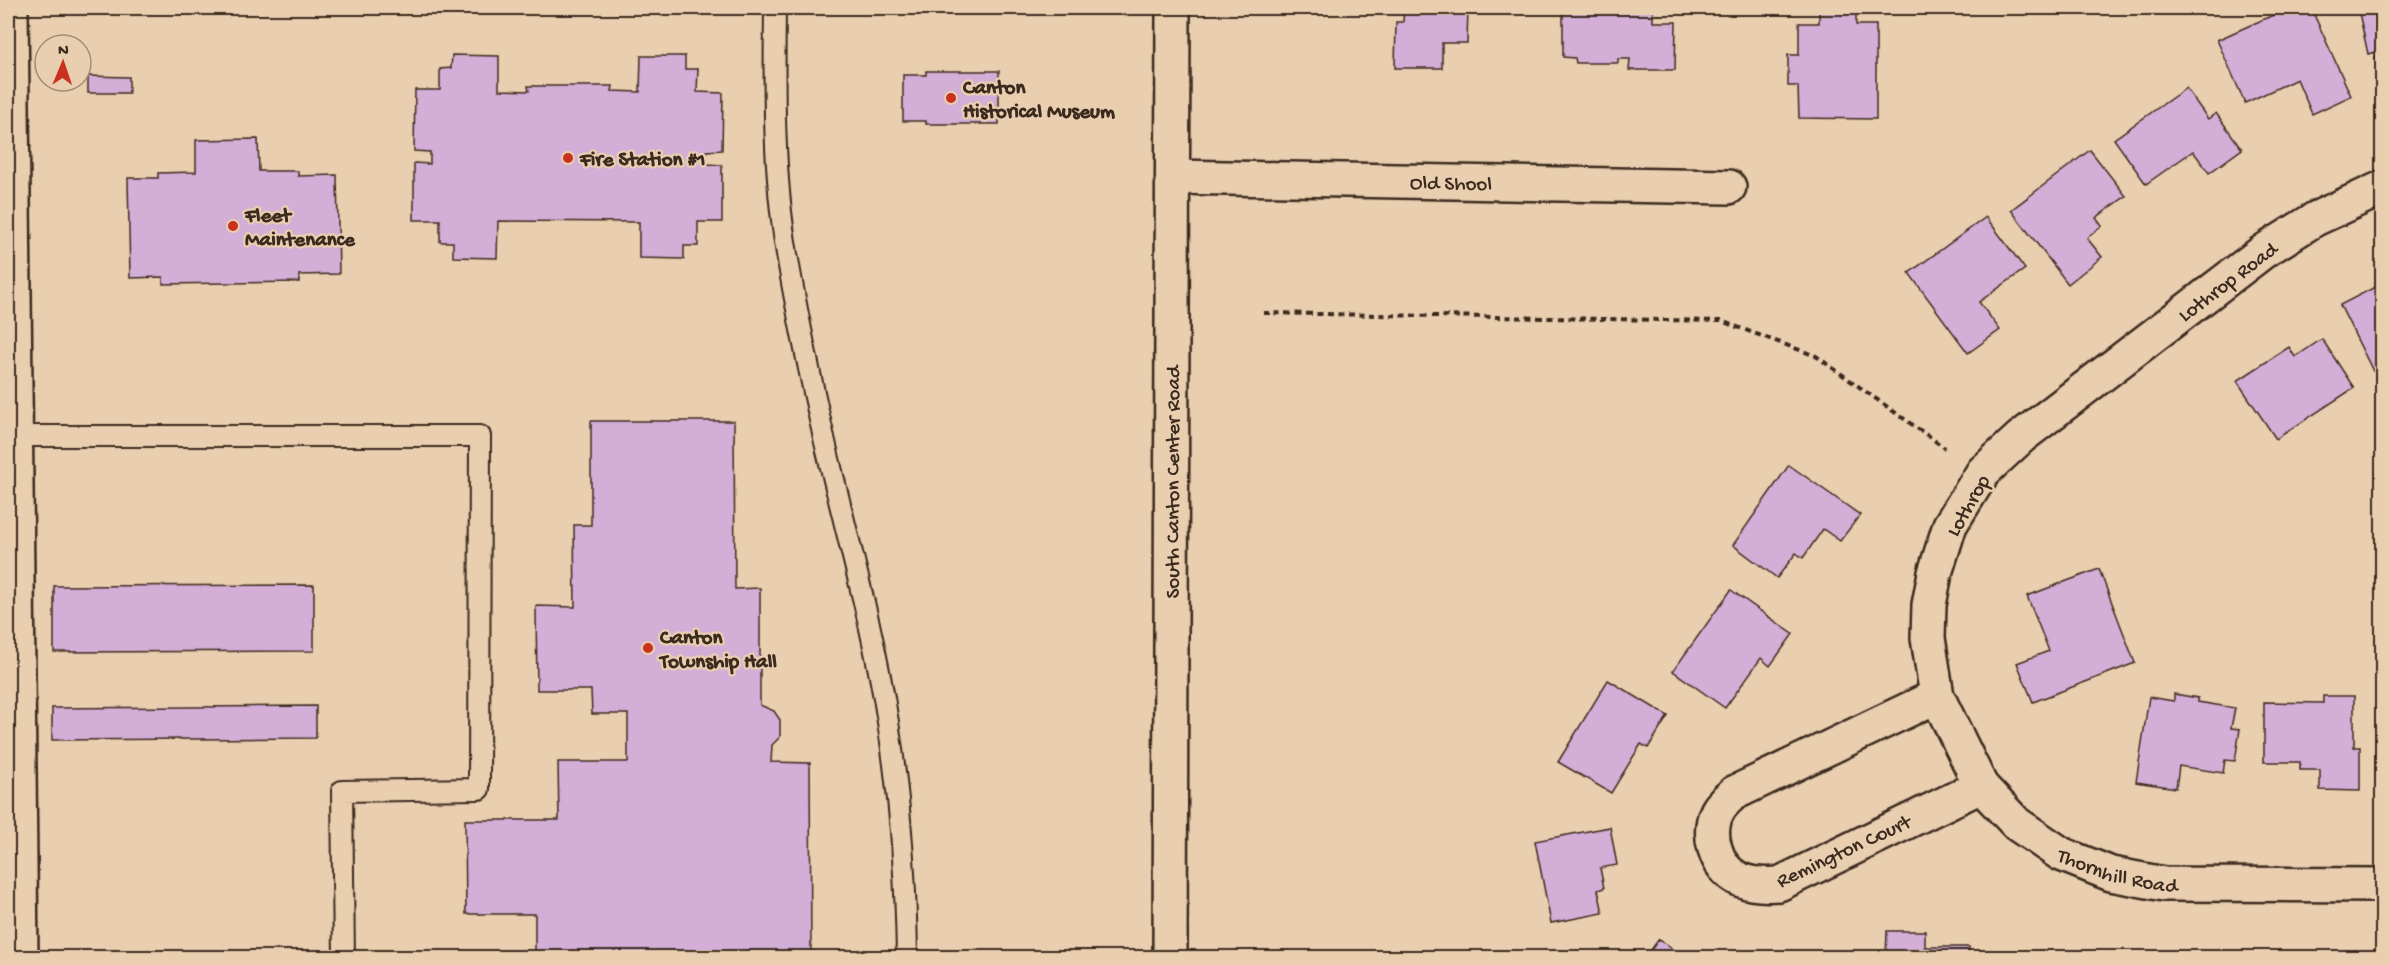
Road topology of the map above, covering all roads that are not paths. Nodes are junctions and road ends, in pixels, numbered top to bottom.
1 (11, 8) edge
2 (775, 8) edge
3 (1173, 8) edge
4 (1173, 177) junction
5 (1729, 188) dead end
6 (2382, 188) edge
7 (2081, 391) joint
8 (16, 435) junction
9 (1937, 696) junction
10 (1981, 786) junction
11 (2382, 885) edge
12 (21, 957) edge
13 (344, 957) edge
14 (907, 957) edge
15 (1170, 957) edge

1 - 8 street
2 - 14 lane
3 - 4 street, South Canton Center Road
4 - 5 street, Old Shool
4 - 15 street, South Canton Center Road
6 - 7 street, Lothrop Road
7 - 9 street, Lothrop
8 - 12 street
8 - 13 lane
9 - 10 street, Thornhill Road
9 - 10 street, Remington Court
10 - 11 street, Thornhill Road

